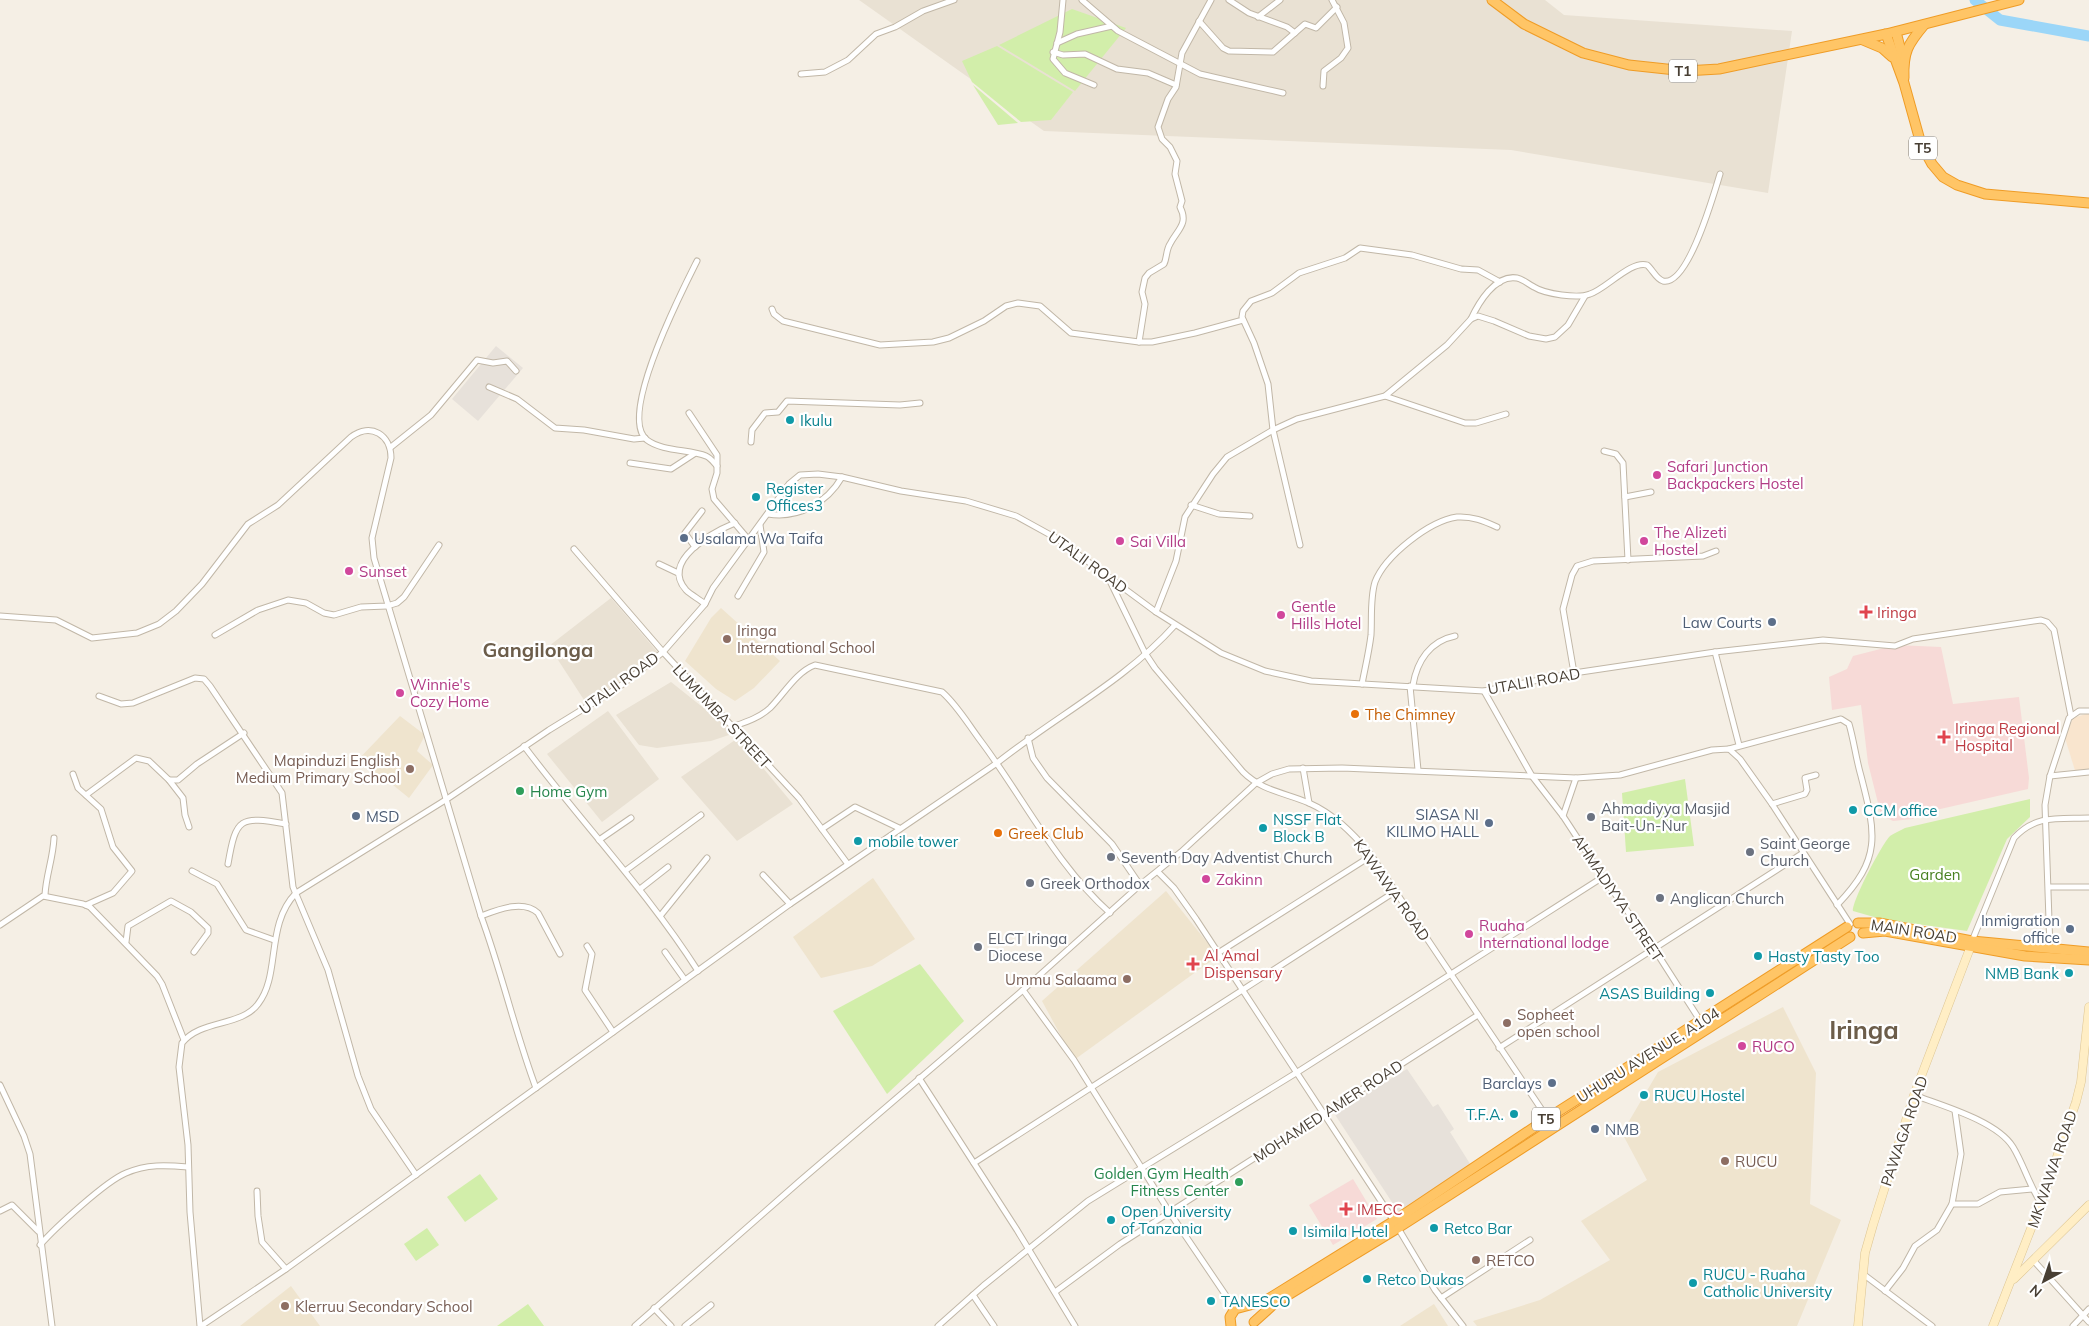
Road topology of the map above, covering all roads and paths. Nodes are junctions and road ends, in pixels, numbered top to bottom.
1 (954, 0) edge
2 (1063, 0) edge
3 (1082, 0) edge
4 (1212, 0) edge
5 (1229, 0) edge
6 (1280, 0) edge
7 (1332, 0) edge
8 (1492, 0) edge
9 (2019, 0) edge
10 (1337, 7) junction
11 (1258, 17) junction
12 (1199, 21) junction
13 (1925, 24) junction
14 (1112, 26) junction
15 (1896, 32) junction
16 (1295, 33) junction
17 (1886, 34) junction
18 (1858, 39) junction
19 (1057, 43) junction
20 (1053, 52) junction
21 (1894, 59) junction
22 (1904, 63) junction
23 (1179, 64) junction
24 (801, 74) dead end
25 (1904, 83) junction
26 (1094, 85) dead end
27 (1176, 85) junction
28 (1323, 86) dead end
29 (1283, 93) dead end
30 (1720, 174) dead end
31 (2089, 203) edge
32 (697, 261) dead end
33 (1500, 282) junction
34 (1585, 296) junction
35 (772, 309) dead end
36 (1471, 319) junction
37 (1243, 320) junction
38 (1139, 342) junction
39 (516, 371) dead end
40 (489, 387) dead end
41 (1385, 396) junction
42 (920, 403) dead end
43 (689, 414) dead end
44 (1506, 414) dead end
45 (1273, 430) junction
46 (645, 438) junction
47 (750, 442) dead end
48 (391, 447) junction
49 (1604, 451) dead end
50 (694, 454) junction
51 (630, 463) dead end
52 (717, 466) junction
53 (842, 477) junction
54 (1651, 492) dead end
55 (1625, 497) junction
56 (1191, 505) junction
57 (702, 511) dead end
58 (768, 514) junction
59 (1250, 516) dead end
60 (734, 523) junction
61 (760, 525) junction
62 (1497, 527) dead end
63 (749, 540) junction
64 (438, 544) dead end
65 (1300, 545) dead end
66 (695, 547) junction
67 (574, 549) dead end
68 (1716, 551) dead end
69 (1628, 560) junction
70 (659, 564) dead end
71 (678, 573) junction
72 (1106, 574) junction
73 (738, 596) dead end
74 (705, 604) junction
75 (386, 606) junction
76 (1156, 612) junction
77 (0, 616) edge
78 (1175, 624) junction
79 (215, 635) dead end
80 (1456, 636) dead end
81 (663, 652) junction
82 (1715, 652) junction
83 (1145, 653) junction
84 (1574, 673) junction
85 (1362, 684) junction
86 (1412, 685) junction
87 (1484, 691) junction
88 (99, 696) dead end
89 (2089, 711) edge
90 (2071, 716) junction
91 (732, 727) junction
92 (244, 734) junction
93 (1028, 738) junction
94 (524, 746) junction
95 (1739, 746) junction
96 (1729, 749) junction
97 (997, 763) junction
98 (1303, 768) junction
99 (1418, 770) junction
100 (2089, 772) edge
101 (73, 774) dead end
102 (1816, 775) dead end
103 (1532, 776) junction
104 (2050, 776) junction
105 (1576, 778) junction
106 (169, 780) junction
107 (1256, 783) junction
108 (86, 795) junction
109 (448, 799) junction
110 (1309, 803) junction
111 (1772, 804) junction
112 (701, 815) dead end
113 (1563, 816) junction
114 (631, 818) dead end
115 (2089, 818) edge
116 (2044, 819) junction
117 (286, 824) junction
118 (189, 827) dead end
119 (899, 828) junction
120 (822, 829) junction
121 (54, 838) dead end
122 (599, 840) junction
123 (1803, 853) junction
124 (1371, 856) junction
125 (707, 858) dead end
126 (848, 863) junction
127 (228, 864) dead end
128 (668, 867) dead end
129 (192, 871) dead end
130 (625, 871) junction
131 (1158, 872) junction
132 (763, 875) dead end
133 (1602, 878) junction
134 (1140, 885) junction
135 (2049, 887) junction
136 (2089, 887) edge
137 (640, 890) junction
138 (1396, 891) junction
139 (296, 893) junction
140 (45, 895) junction
141 (790, 904) junction
142 (86, 905) junction
143 (1837, 905) junction
144 (1110, 913) junction
145 (661, 915) junction
146 (481, 916) junction
147 (1852, 925) junction
148 (0, 926) edge
149 (1863, 933) junction
150 (1850, 937) junction
151 (274, 940) junction
152 (126, 942) junction
153 (1971, 944) junction
154 (588, 946) dead end
155 (1653, 947) junction
156 (2050, 950) junction
157 (194, 952) dead end
158 (665, 952) dead end
159 (2089, 952) edge
160 (1218, 953) junction
161 (560, 954) dead end
162 (2089, 960) edge
163 (698, 971) junction
164 (1450, 974) junction
165 (685, 980) junction
166 (1023, 990) junction
167 (1242, 990) junction
168 (2089, 1007) edge
169 (1478, 1015) junction
170 (2089, 1019) edge
171 (1701, 1022) junction
172 (613, 1032) junction
173 (184, 1040) junction
174 (1499, 1048) junction
175 (1296, 1073) junction
176 (919, 1078) junction
177 (0, 1085) edge
178 (536, 1088) junction
179 (1091, 1088) junction
180 (1914, 1095) junction
181 (1955, 1111) junction
182 (1322, 1114) junction
183 (1548, 1118) junction
184 (1554, 1128) junction
185 (974, 1163) junction
186 (188, 1167) junction
187 (1142, 1168) junction
188 (416, 1175) junction
189 (2032, 1189) junction
190 (257, 1191) dead end
191 (2041, 1203) junction
192 (1952, 1204) junction
193 (2089, 1205) edge
194 (0, 1210) edge
195 (1170, 1213) junction
196 (1396, 1225) junction
197 (38, 1231) junction
198 (1530, 1240) dead end
199 (40, 1246) junction
200 (1029, 1249) junction
201 (2034, 1261) junction
202 (286, 1269) junction
203 (1862, 1274) junction
204 (2011, 1281) junction
205 (1885, 1291) junction
206 (1055, 1292) junction
207 (973, 1295) junction
208 (1441, 1298) junction
209 (711, 1305) dead end
210 (654, 1308) junction
211 (2089, 1309) edge
212 (1237, 1310) junction
213 (2083, 1314) junction
214 (1922, 1319) junction
215 (2089, 1322) edge
216 (1253, 1324) edge
217 (52, 1326) edge
218 (200, 1326) edge
219 (635, 1326) edge
220 (671, 1326) edge
221 (685, 1326) edge
222 (938, 1326) edge
223 (994, 1326) edge
224 (1074, 1326) edge
225 (1221, 1326) edge
226 (1231, 1326) edge
227 (1463, 1326) edge
228 (1858, 1326) edge
229 (1920, 1326) edge
230 (1932, 1326) edge
231 (1993, 1326) edge
232 (2073, 1326) edge

1 - 24 street
2 - 19 street
3 - 14 street
4 - 12 street
5 - 11 street
6 - 11 street
7 - 10 street
8 - 18 highway, T1
9 - 13 highway, T1
10 - 16 street
10 - 28 street
11 - 16 street
12 - 16 street
12 - 23 street
13 - 15 highway, T1
13 - 22 highway
14 - 19 street
14 - 23 street
15 - 17 highway, T1
15 - 22 highway, T5
17 - 18 highway, T1
17 - 21 highway, T5
18 - 21 highway
19 - 20 street
20 - 26 street
20 - 27 street
21 - 25 highway, T5
22 - 25 highway, T5
23 - 27 street
23 - 29 street
25 - 31 highway, T5
27 - 38 street
30 - 34 street
32 - 46 street
33 - 34 street
33 - 36 street
33 - 37 street
34 - 36 street
35 - 38 street
36 - 41 street
37 - 38 street
37 - 45 street
39 - 48 street
40 - 46 street
41 - 44 street
41 - 45 street
42 - 47 street
43 - 52 street
45 - 56 street
45 - 65 street
46 - 50 street
48 - 75 street
48 - 77 street
49 - 55 street
50 - 51 street
50 - 52 street
52 - 60 street
53 - 58 street
53 - 58 street, UTALII ROAD
53 - 72 street, UTALII ROAD
54 - 55 street
55 - 69 street
56 - 59 street
56 - 76 street
57 - 66 street
58 - 61 street, UTALII ROAD
60 - 63 street
60 - 66 street
61 - 63 street, UTALII ROAD
61 - 73 street
62 - 85 street
63 - 74 street, UTALII ROAD
64 - 75 street
66 - 71 street
67 - 81 street, LUMUMBA STREET
68 - 69 street
69 - 84 street
70 - 71 street
71 - 74 street
72 - 76 street, UTALII ROAD
72 - 83 street, KAWAWA ROAD
74 - 81 street, UTALII ROAD
75 - 79 street
75 - 109 street
76 - 78 street, UTALII ROAD
78 - 83 street
78 - 85 street, UTALII ROAD
80 - 86 street
81 - 91 street, LUMUMBA STREET
81 - 94 street, UTALII ROAD
82 - 84 street, UTALII ROAD
82 - 90 street, UTALII ROAD
82 - 95 street
83 - 93 street
83 - 107 street, KAWAWA ROAD
84 - 87 street, UTALII ROAD
85 - 86 street, UTALII ROAD
86 - 87 street, UTALII ROAD
86 - 99 street
87 - 103 street, AHMADIYYA STREET
88 - 92 street
89 - 90 street
90 - 104 street
91 - 97 street
91 - 120 street, LUMUMBA STREET
92 - 106 street
92 - 117 street
93 - 97 street
93 - 134 street
94 - 109 street, UTALII ROAD
94 - 122 street
95 - 96 street
95 - 143 street
96 - 105 street
96 - 111 street
97 - 119 street
97 - 144 street
98 - 99 street
98 - 107 street
98 - 110 street
99 - 103 street
100 - 104 street
101 - 108 street
102 - 111 street
103 - 105 street
103 - 113 street, AHMADIYYA STREET
104 - 116 street
105 - 113 street
106 - 108 street
106 - 118 street
107 - 110 street, KAWAWA ROAD
107 - 131 street
108 - 142 street
109 - 139 street, UTALII ROAD
109 - 146 street
110 - 124 street, KAWAWA ROAD
111 - 123 street
112 - 130 street
113 - 133 street, AHMADIYYA STREET
114 - 122 street
115 - 116 street
116 - 135 street
116 - 153 street
117 - 127 street
117 - 139 street
119 - 120 street
119 - 126 street
120 - 126 street, LUMUMBA STREET
121 - 140 street
122 - 130 street
123 - 143 street
123 - 155 street
124 - 138 street, KAWAWA ROAD
124 - 160 street
125 - 145 street
126 - 141 street
128 - 137 street
129 - 151 street
130 - 137 street
131 - 134 street
131 - 160 street
132 - 141 street
133 - 155 street, AHMADIYYA STREET
133 - 164 street
134 - 144 street
135 - 136 street
135 - 156 street
137 - 145 street
138 - 164 street, KAWAWA ROAD
138 - 167 street
139 - 151 street
139 - 188 street
140 - 142 street
140 - 148 street
141 - 163 street
142 - 152 street
143 - 147 street
144 - 166 street
145 - 163 street
146 - 161 street
146 - 178 street
147 - 149 highway
147 - 150 highway
147 - 153 highway, MAIN ROAD / T5
147 - 171 highway, UHURU AVENUE, A104 / T5
149 - 150 highway, T5
149 - 153 highway, T5
150 - 184 highway, UHURU AVENUE, A104 / T5
151 - 173 street
152 - 157 street
152 - 173 street
153 - 156 highway, MAIN ROAD / T5
153 - 162 highway, T5
153 - 180 street, PAWAGA ROAD
154 - 172 street
155 - 171 street, AHMADIYYA STREET
155 - 174 street
156 - 159 highway, MAIN ROAD / T5
158 - 165 street
160 - 167 street
163 - 165 street
164 - 169 street, KAWAWA ROAD
164 - 175 street
165 - 172 street
166 - 176 street
166 - 179 street
167 - 175 street
167 - 179 street
168 - 170 street, MKWAWA ROAD
169 - 174 street, KAWAWA ROAD
169 - 182 street, MOHAMED AMER ROAD
170 - 191 street, MKWAWA ROAD
171 - 183 highway, UHURU AVENUE, A104 / T5
172 - 178 street
173 - 186 street
174 - 183 street, KAWAWA ROAD
175 - 182 street
175 - 187 street
176 - 185 street
176 - 210 street
177 - 197 street
178 - 188 street
179 - 185 street
179 - 187 street
180 - 181 street
180 - 203 street, PAWAGA ROAD
181 - 189 street
181 - 192 street
182 - 195 street, MOHAMED AMER ROAD
182 - 196 street
183 - 184 street, KAWAWA ROAD
183 - 196 highway, UHURU AVENUE, A104 / T5
184 - 196 highway, UHURU AVENUE, A104 / T5
185 - 200 street
186 - 199 street
186 - 218 street
187 - 195 street
187 - 200 street
188 - 202 street
189 - 191 street
189 - 192 street
190 - 202 street
191 - 204 street, MKWAWA ROAD
192 - 205 street
193 - 201 street
194 - 197 street
195 - 206 street, MOHAMED AMER ROAD
195 - 212 street
196 - 208 street
196 - 212 highway, UHURU AVENUE, A104 / T5
196 - 216 highway, UHURU AVENUE, A104 / T5
197 - 199 street
198 - 208 street
199 - 217 street
200 - 206 street
200 - 207 street
201 - 204 street
201 - 213 street
202 - 218 street
203 - 205 street
203 - 228 street, PAWAGA ROAD
204 - 231 street, MKWAWA ROAD
205 - 214 street
206 - 224 street
207 - 222 street
207 - 223 street
208 - 227 street
209 - 221 street
210 - 219 street
210 - 220 street
211 - 213 street
212 - 216 highway
212 - 225 highway, T5
212 - 226 highway
213 - 215 street
213 - 232 street
214 - 229 street
214 - 230 street

